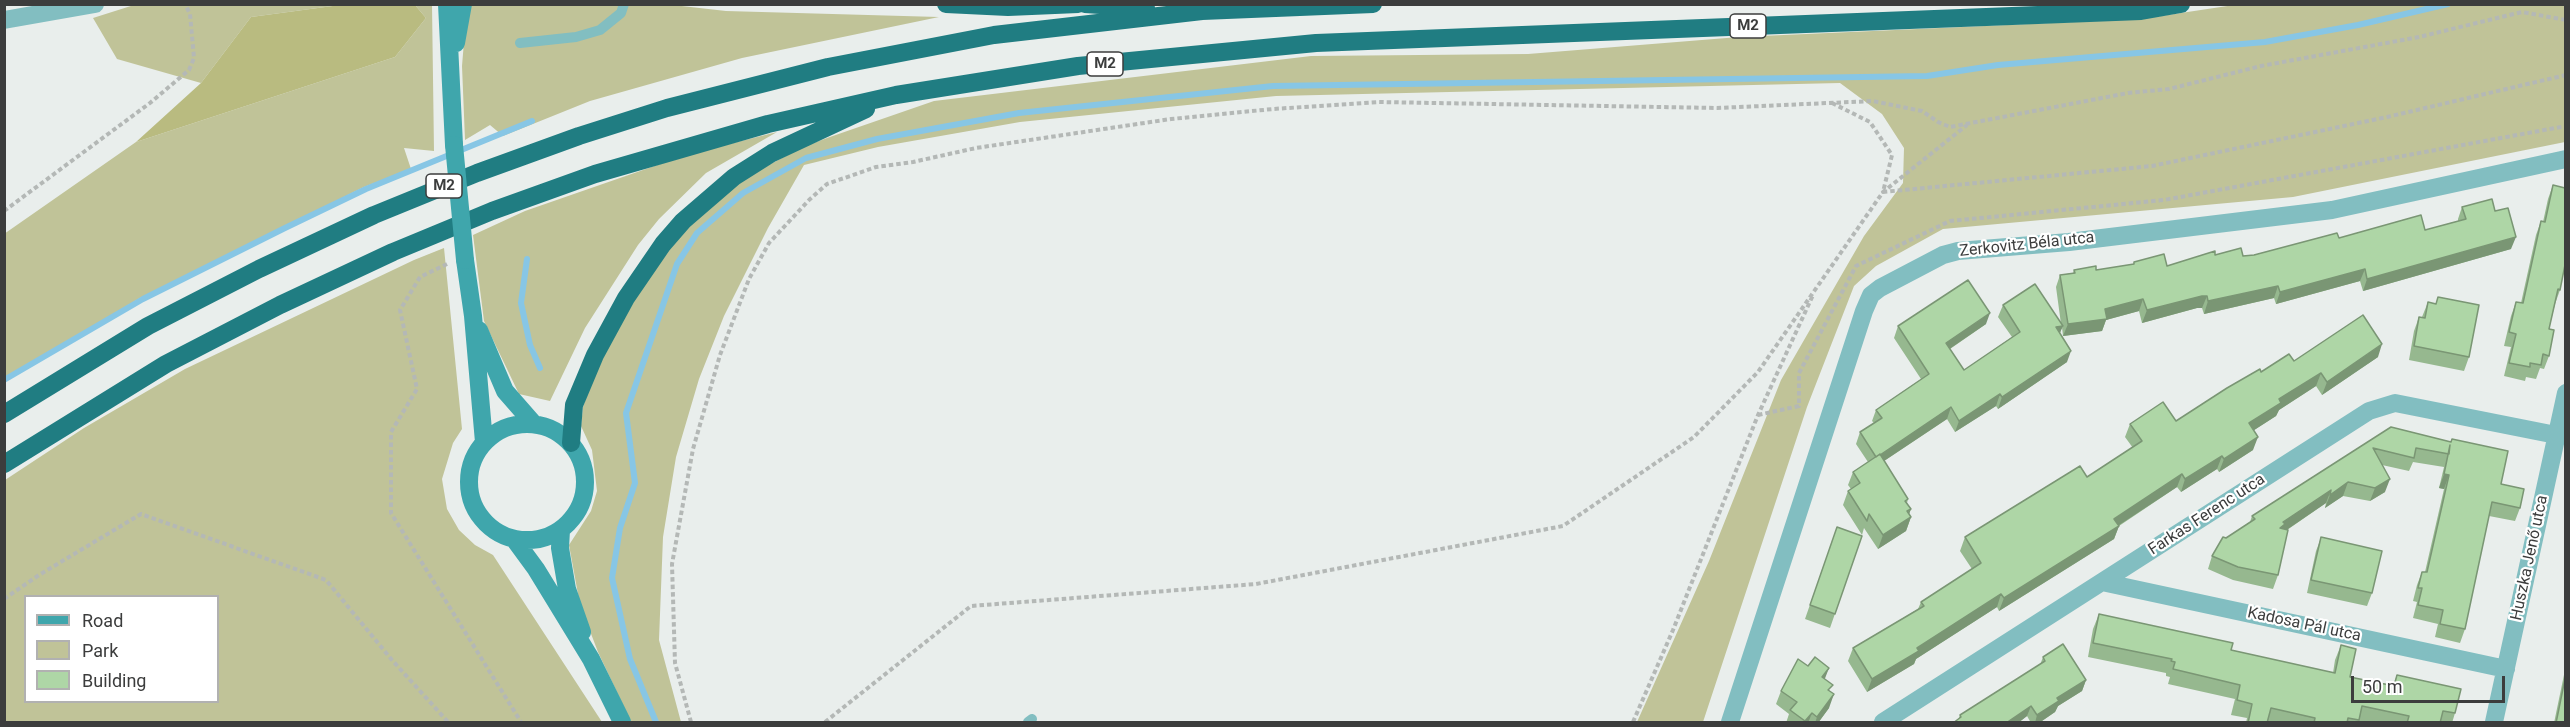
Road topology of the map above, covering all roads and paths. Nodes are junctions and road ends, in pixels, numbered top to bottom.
1 (95, 4) edge
2 (185, 4) edge
3 (447, 4) edge
4 (463, 4) edge
5 (624, 4) edge
6 (946, 4) edge
7 (1078, 4) edge
8 (1085, 4) edge
9 (1373, 4) edge
10 (2181, 4) edge
11 (1202, 11) junction
12 (4, 20) edge
13 (2565, 20) edge
14 (520, 43) dead end
15 (451, 68) junction
16 (2565, 75) edge
17 (896, 95) junction
18 (1831, 103) junction
19 (1968, 124) junction
20 (2565, 159) edge
21 (1882, 192) junction
22 (4, 211) edge
23 (458, 261) junction
24 (1818, 285) junction
25 (473, 316) junction
26 (2565, 393) edge
27 (1799, 406) dead end
28 (4, 414) edge
29 (1758, 415) junction
30 (533, 423) junction
31 (2556, 435) junction
32 (484, 442) junction
33 (572, 443) junction
34 (4, 464) edge
35 (561, 530) junction
36 (514, 539) junction
37 (2102, 582) junction
38 (4, 599) edge
39 (591, 659) junction
40 (2506, 669) junction
41 (448, 723) edge
42 (521, 723) edge
43 (622, 723) edge
44 (691, 723) edge
45 (825, 723) edge
46 (1633, 723) edge
47 (1730, 723) edge
48 (1883, 723) edge
49 (2494, 723) edge

1 - 12 street
2 - 22 path
3 - 15 street
4 - 15 street
5 - 14 lane
6 - 7 highway
8 - 11 highway
9 - 11 highway, M2
10 - 17 highway, M2
11 - 28 highway, M2
13 - 19 path
15 - 23 street, bridge
16 - 21 path
17 - 33 highway
17 - 34 highway, M2
18 - 19 path
18 - 21 path
18 - 44 path
19 - 21 path
20 - 47 street, Zerkovitz Béla utca
21 - 24 path
23 - 25 street
23 - 42 path
24 - 29 path
24 - 45 path
25 - 30 street
25 - 32 street
26 - 31 street, Huszka Jenő utca
27 - 29 path
29 - 46 path
30 - 32 street
30 - 33 street
31 - 37 street, Farkas Ferenc utca
31 - 40 street, Huszka Jenő utca
32 - 36 street
33 - 35 street
35 - 36 street
35 - 39 street
36 - 39 street
37 - 40 street, Kadosa Pál utca
37 - 48 street, Farkas Ferenc utca
38 - 41 path
39 - 43 street
40 - 49 street, Huszka Jenő utca

